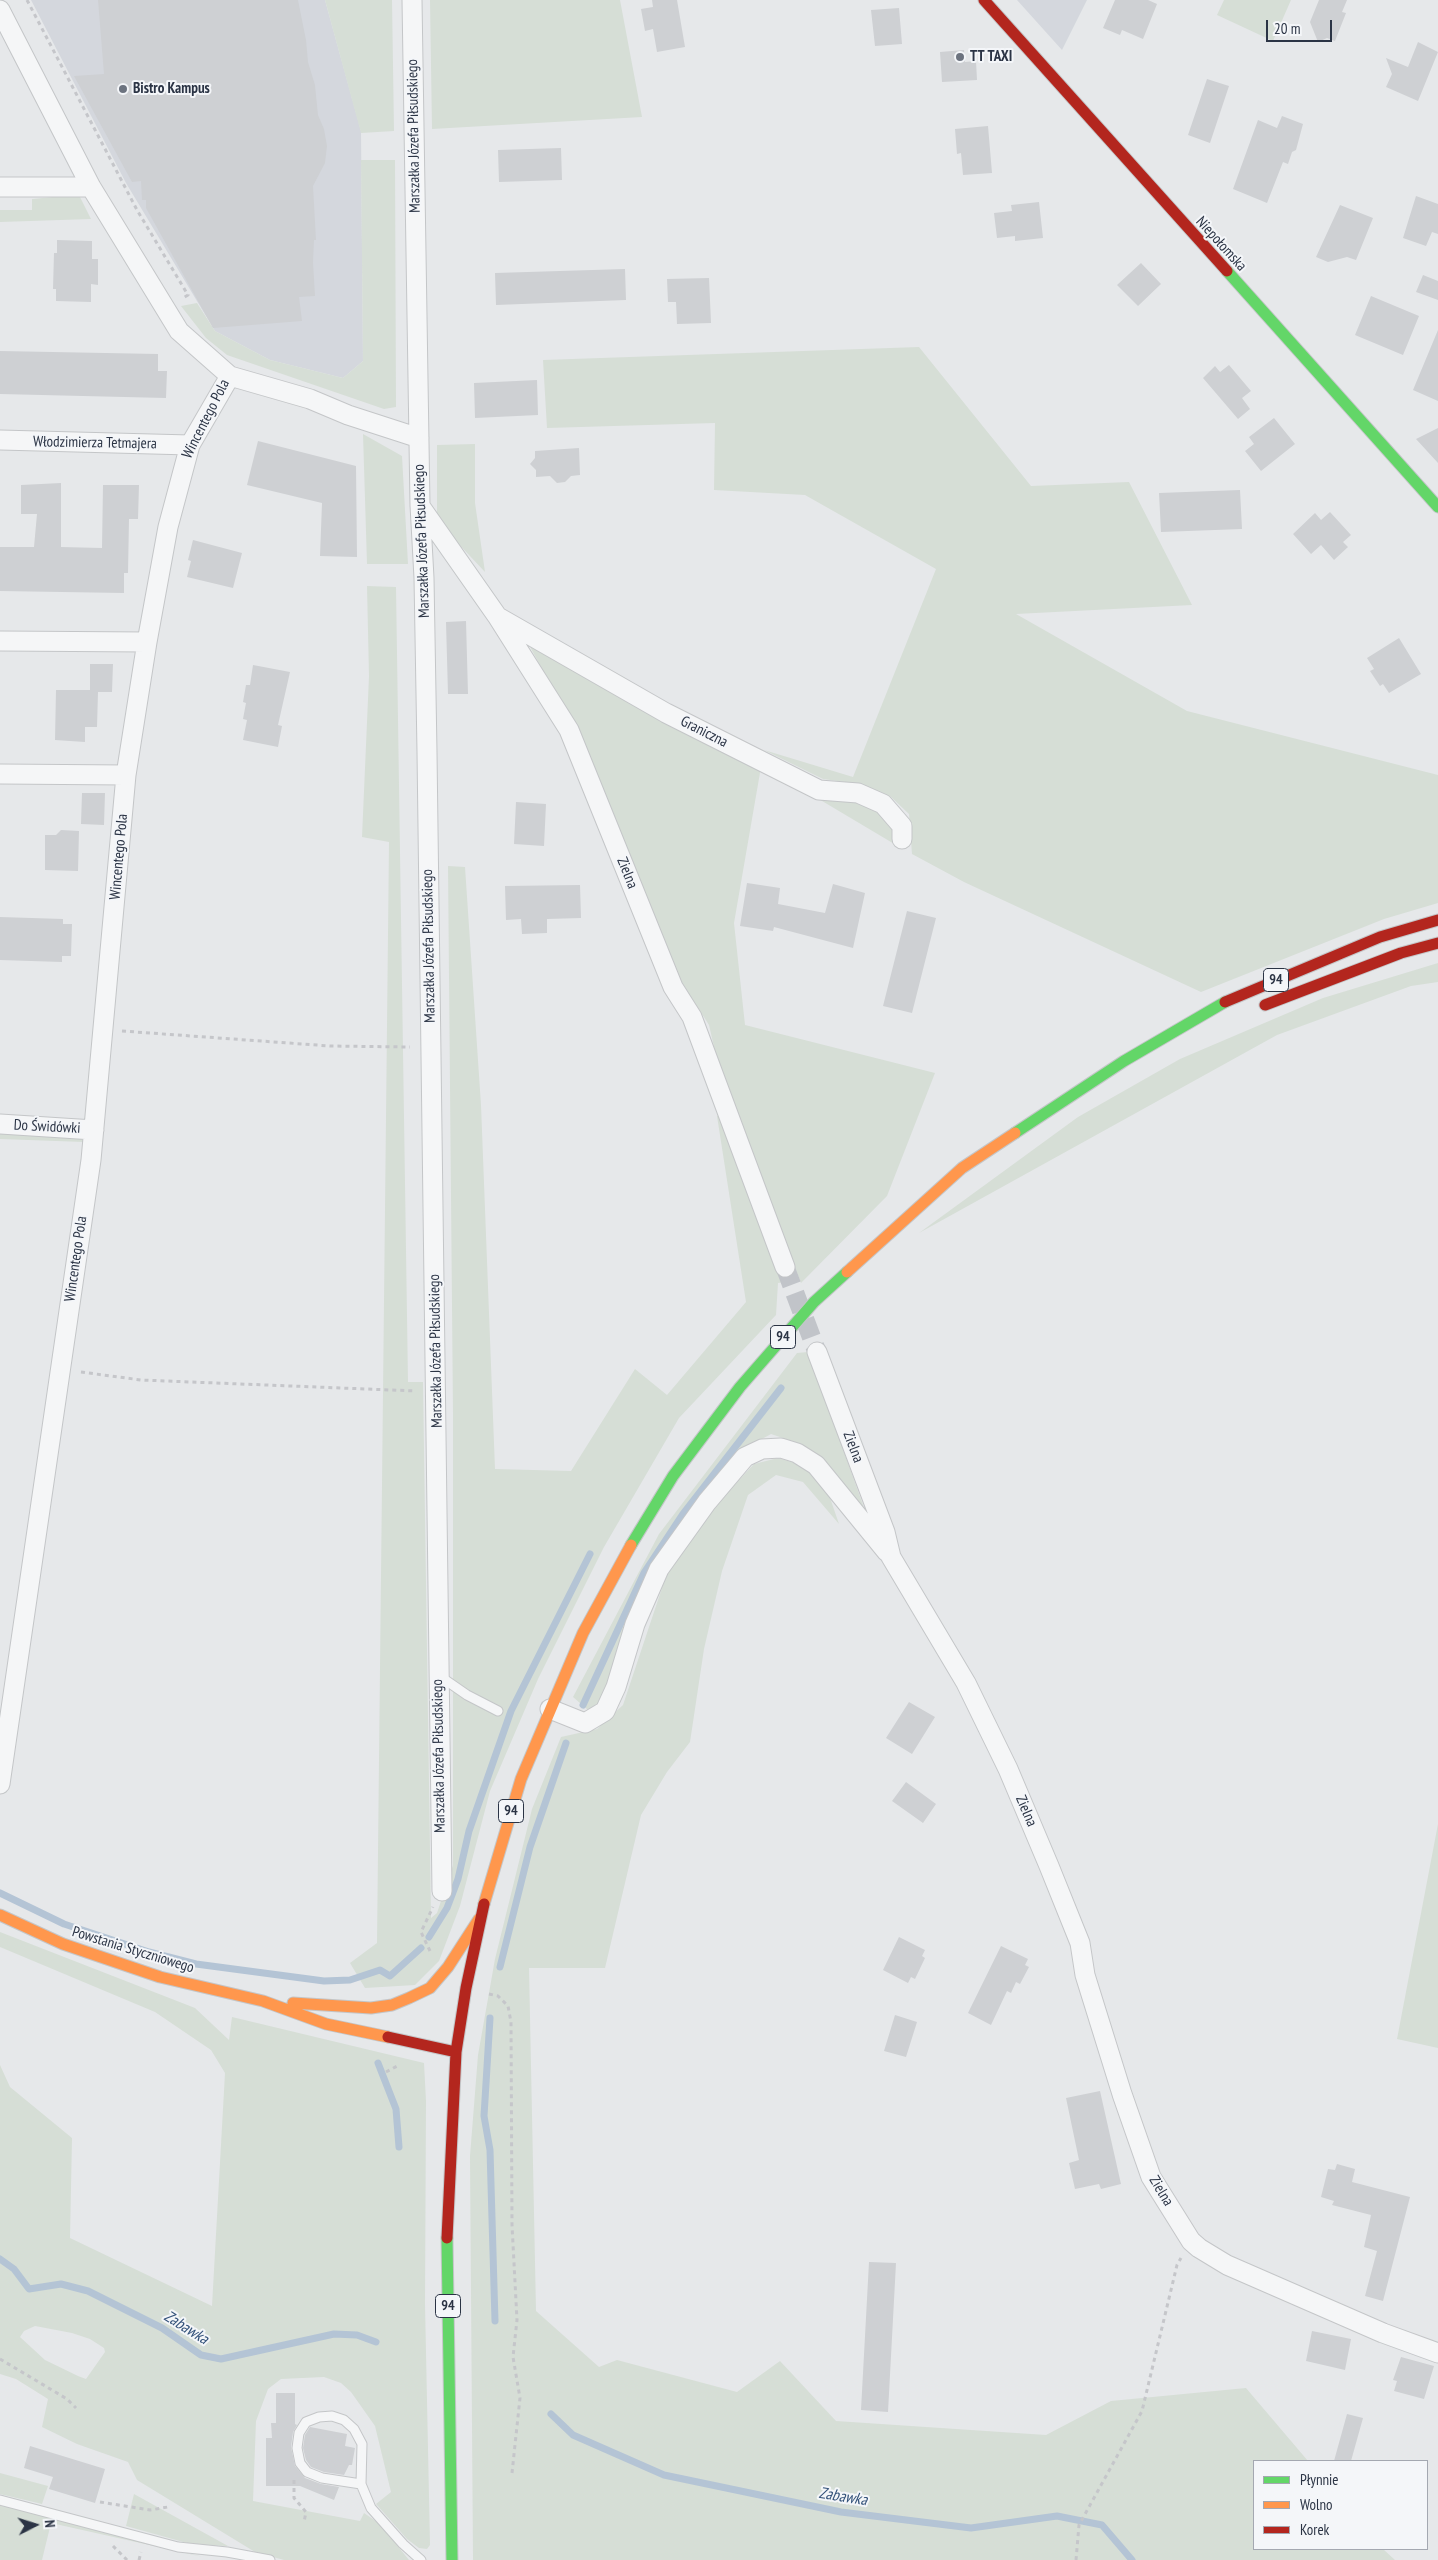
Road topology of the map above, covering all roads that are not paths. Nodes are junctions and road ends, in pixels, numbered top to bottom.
1 (412, 0) edge
2 (984, 0) edge
3 (0, 10) edge
4 (0, 186) edge
5 (91, 187) junction
6 (230, 376) junction
7 (419, 438) junction
8 (0, 440) edge
9 (190, 445) junction
10 (1436, 499) edge
11 (420, 505) junction
12 (497, 616) junction
13 (0, 641) edge
14 (147, 642) junction
15 (0, 774) edge
16 (126, 775) junction
17 (902, 839) dead end
18 (1438, 920) edge
19 (1438, 943) edge
20 (1250, 1010) dead end
21 (1196, 1032) dead end
22 (1124, 1061) junction
23 (0, 1124) edge
24 (94, 1130) junction
25 (785, 1267) tunnel mouth
26 (817, 1352) tunnel mouth
27 (890, 1557) junction
28 (438, 1674) junction
29 (550, 1709) junction
30 (498, 1711) dead end
31 (0, 1784) edge
32 (442, 1892) road end
33 (0, 1915) edge
34 (481, 1916) junction
35 (262, 2000) junction
36 (456, 2052) junction
37 (1438, 2353) edge
38 (361, 2484) junction
39 (0, 2500) edge
40 (270, 2560) edge
41 (421, 2560) edge
42 (452, 2560) edge

1 - 7 street, Marszałka Józefa Piłsudskiego
2 - 10 main road, Niepołomska
3 - 5 street, Wincentego Pola
4 - 5 street
5 - 6 street, Wincentego Pola
6 - 7 street
6 - 9 street, Wincentego Pola
7 - 11 street, Marszałka Józefa Piłsudskiego
8 - 9 street, Włodzimierza Tetmajera
9 - 14 street, Wincentego Pola
11 - 12 street, Zielna
11 - 28 street, Marszałka Józefa Piłsudskiego
12 - 17 street, Graniczna
12 - 25 street, Zielna
13 - 14 street
14 - 16 street, Wincentego Pola
15 - 16 street
16 - 24 street, Wincentego Pola
18 - 22 main road, 94
19 - 20 main road, 94
21 - 22 main road, 94
22 - 29 main road, 94
23 - 24 street, Do Świdówki
24 - 31 street, Wincentego Pola
26 - 27 street, Zielna
27 - 29 street
27 - 37 street, Zielna
28 - 30 lane
28 - 32 street, Marszałka Józefa Piłsudskiego
29 - 34 main road, 94
33 - 35 main road, Powstania Styczniowego
34 - 35 main road, Powstania Styczniowego
34 - 36 main road, 94
35 - 36 main road, Powstania Styczniowego
36 - 42 main road, 94
38 - 38 lane
38 - 41 lane
39 - 40 lane

